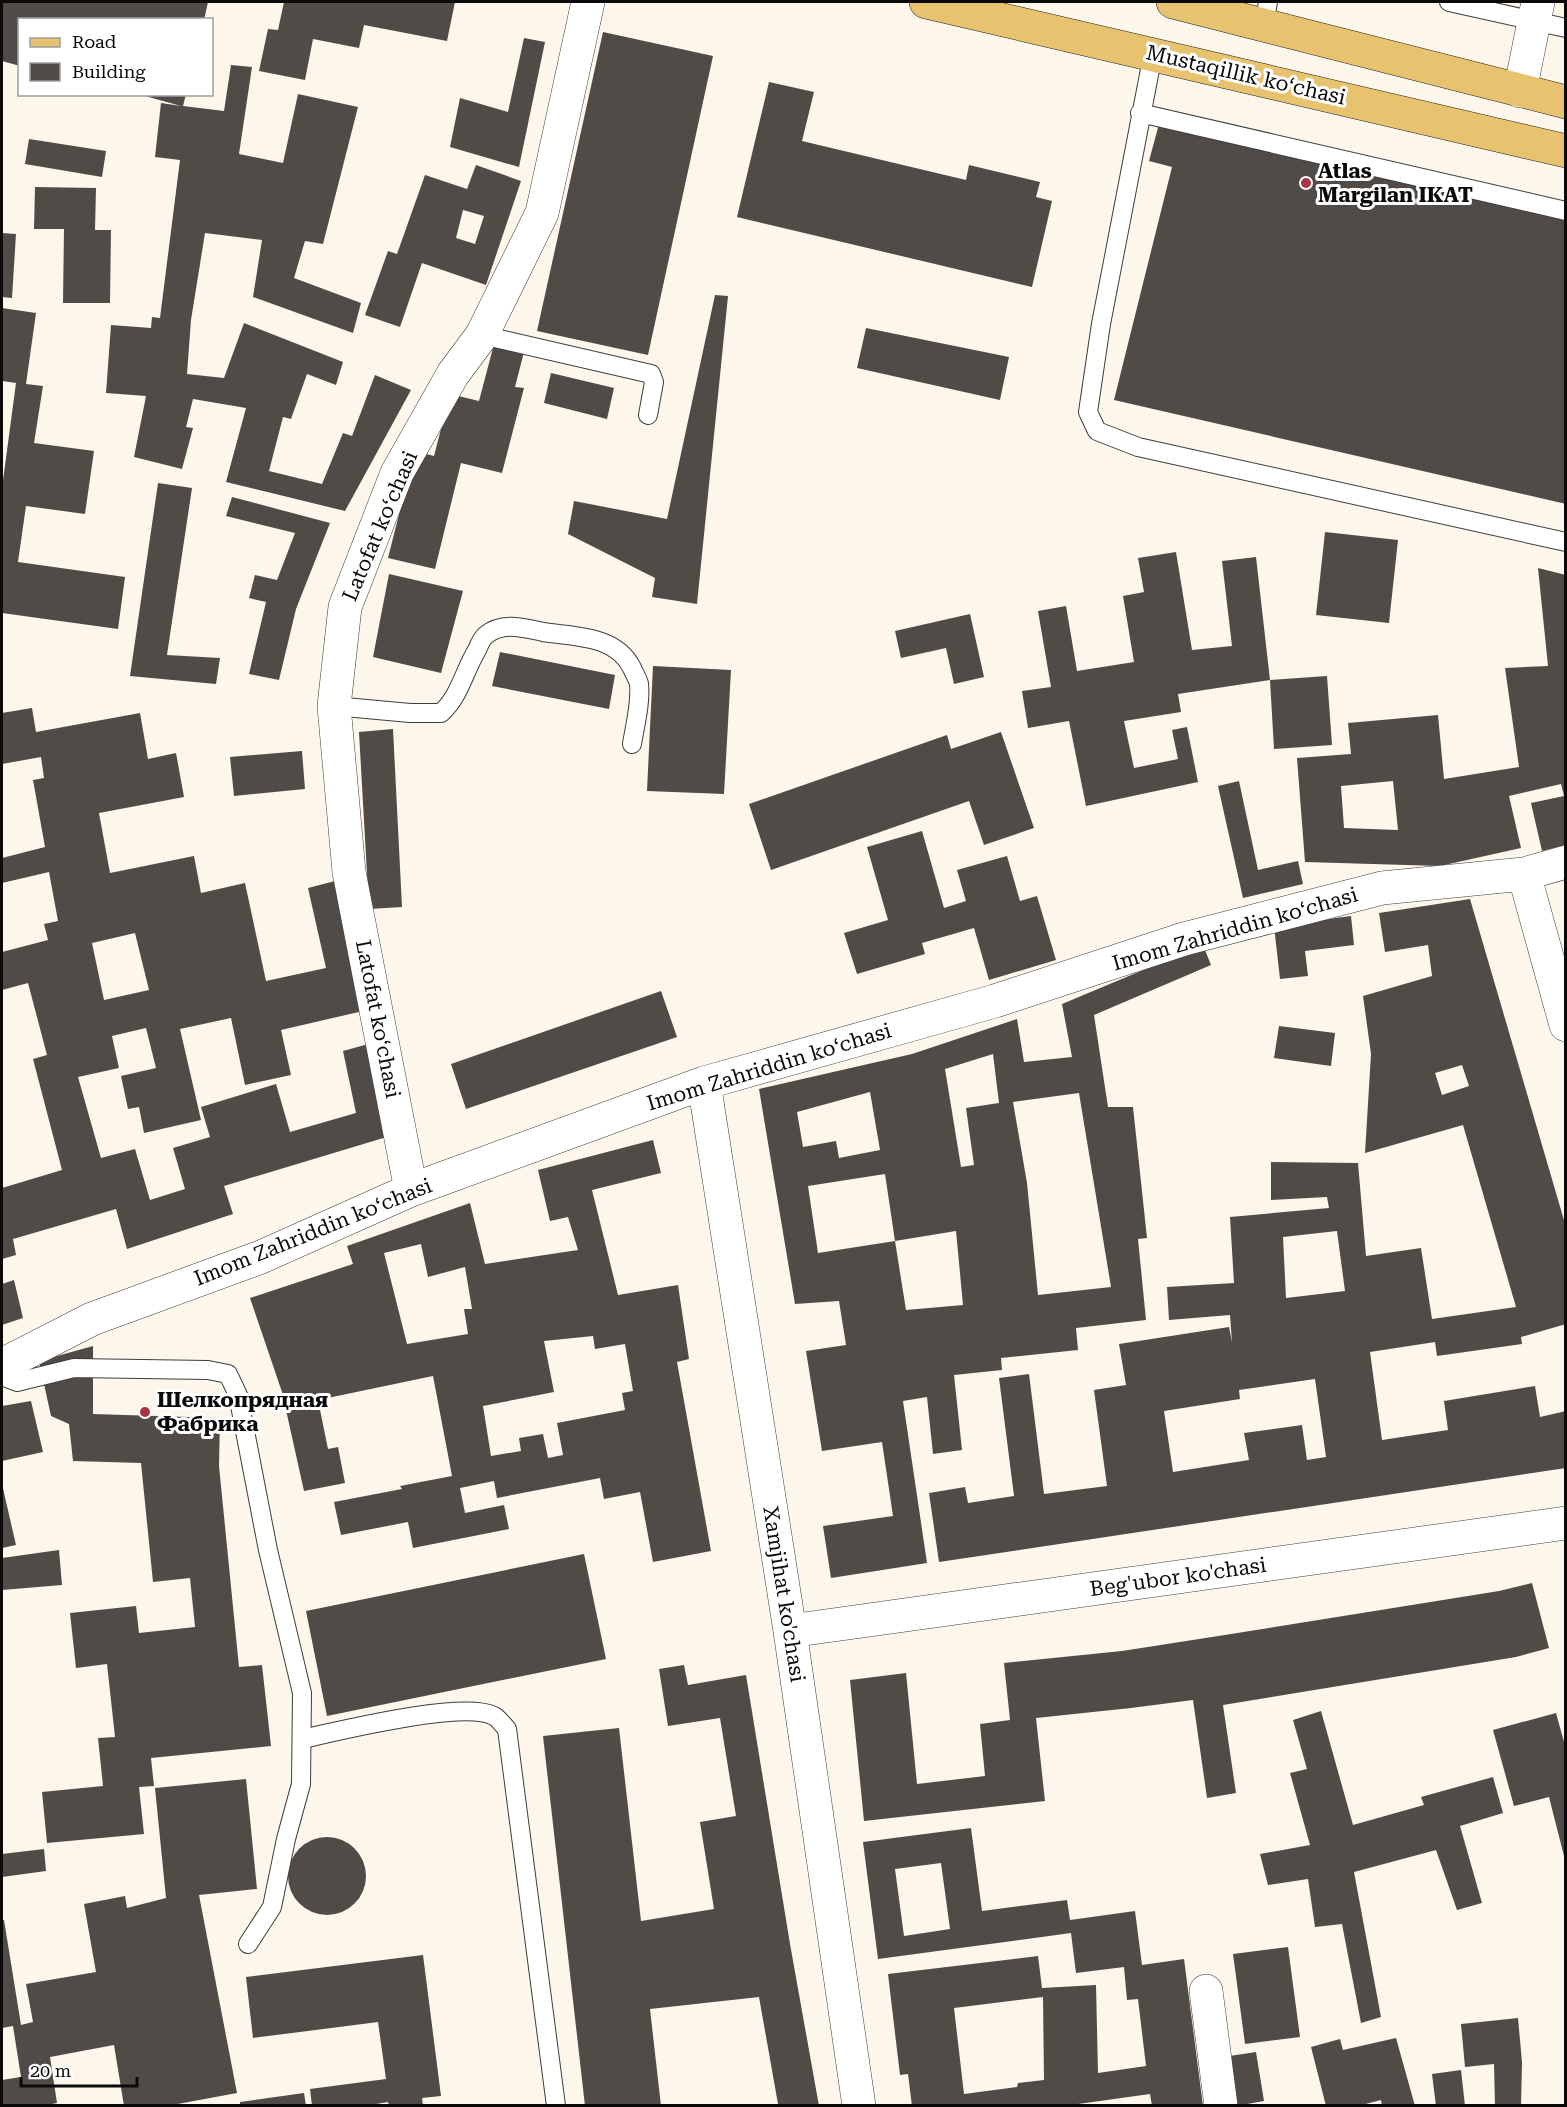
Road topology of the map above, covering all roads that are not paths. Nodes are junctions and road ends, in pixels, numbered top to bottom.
1 (588, 2) edge
2 (926, 2) edge
3 (1173, 2) edge
4 (1449, 2) edge
5 (1536, 11) edge
6 (1266, 13) edge
7 (1566, 28) edge
8 (1153, 54) junction
9 (1520, 91) junction
10 (1566, 102) edge
11 (1140, 113) junction
12 (1566, 150) edge
13 (1566, 211) edge
14 (482, 335) junction
15 (648, 415) dead end
16 (1566, 542) edge
17 (334, 706) junction
18 (632, 744) dead end
19 (1566, 862) edge
20 (1524, 874) junction
21 (1566, 1025) edge
22 (704, 1083) junction
23 (411, 1190) junction
24 (2, 1365) edge
25 (2, 1376) edge
26 (1566, 1523) edge
27 (790, 1631) junction
28 (302, 1738) junction
29 (248, 1944) dead end
30 (1206, 1991) dead end
31 (556, 2106) edge
32 (859, 2106) edge
33 (1221, 2106) edge

1 - 14 street, Latofat koʻchasi
2 - 8 main road, Mustaqillik koʻchasi
3 - 6 main road
4 - 5 lane
5 - 7 lane
5 - 9 street
6 - 9 main road
8 - 11 lane
8 - 12 main road, Mustaqillik koʻchasi
9 - 10 main road
11 - 13 lane
11 - 16 lane
14 - 15 lane
14 - 17 street, Latofat koʻchasi
17 - 18 lane
17 - 23 street, Latofat koʻchasi
19 - 20 street, Imom Zahriddin koʻchasi
20 - 21 street
20 - 22 street, Imom Zahriddin koʻchasi
22 - 23 street, Imom Zahriddin koʻchasi
22 - 27 street, Xamjihat ko'chasi
23 - 24 street, Imom Zahriddin koʻchasi
25 - 28 lane
26 - 27 street, Beg'ubor ko'chasi
27 - 32 street, Xamjihat ko'chasi
28 - 29 lane
28 - 31 lane
30 - 33 street

